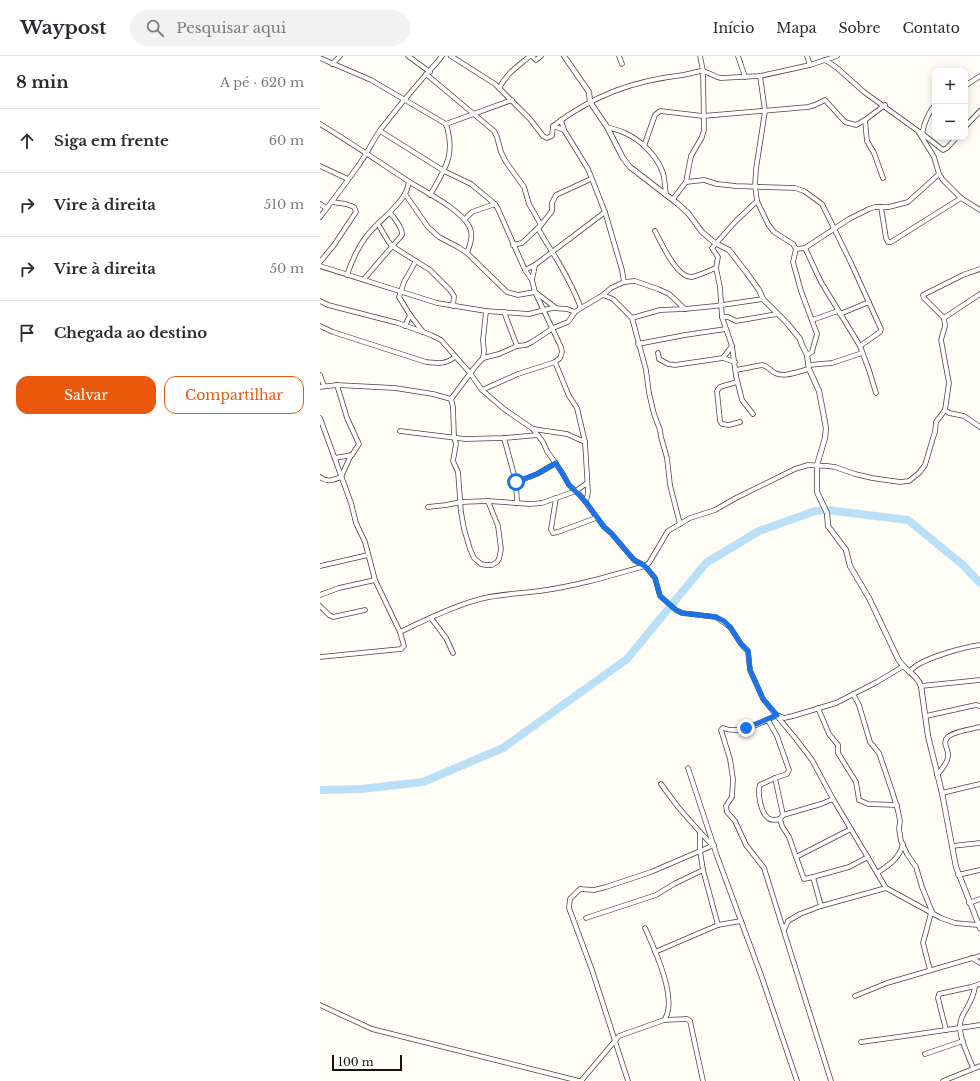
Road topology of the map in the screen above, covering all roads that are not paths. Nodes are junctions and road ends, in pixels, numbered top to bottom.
1 (340, 56) edge
2 (408, 56) edge
3 (442, 56) edge
4 (451, 56) edge
5 (531, 56) edge
6 (541, 56) edge
7 (564, 56) edge
8 (619, 56) edge
9 (700, 56) edge
10 (738, 56) edge
11 (807, 56) edge
12 (837, 56) edge
13 (320, 58) edge
14 (825, 60) junction
15 (332, 64) junction
16 (622, 64) dead end
17 (810, 65) junction
18 (703, 71) junction
19 (428, 73) junction
20 (760, 76) junction
21 (980, 76) edge
22 (745, 77) junction
23 (968, 84) edge
24 (499, 88) junction
25 (405, 99) junction
26 (512, 100) junction
27 (590, 102) junction
28 (884, 105) junction
29 (932, 109) edge
30 (765, 111) junction
31 (980, 111) edge
32 (474, 114) junction
33 (703, 116) junction
34 (561, 120) junction
35 (865, 120) junction
36 (320, 124) edge
37 (446, 124) junction
38 (968, 124) edge
39 (553, 126) junction
40 (607, 127) junction
41 (564, 130) junction
42 (380, 131) junction
43 (920, 132) junction
44 (954, 140) edge
45 (644, 146) junction
46 (366, 153) junction
47 (320, 166) edge
48 (444, 171) junction
49 (939, 174) junction
50 (883, 178) dead end
51 (348, 179) junction
52 (591, 179) junction
53 (409, 182) junction
54 (686, 182) junction
55 (755, 186) junction
56 (405, 194) junction
57 (430, 195) junction
58 (666, 195) junction
59 (961, 198) junction
60 (673, 199) junction
61 (757, 201) junction
62 (332, 202) junction
63 (320, 204) edge
64 (495, 204) junction
65 (881, 207) junction
66 (326, 208) junction
67 (980, 210) edge
68 (605, 212) junction
69 (390, 213) junction
70 (320, 217) edge
71 (465, 219) junction
72 (378, 224) junction
73 (540, 226) junction
74 (834, 230) junction
75 (656, 231) dead end
76 (715, 243) junction
77 (513, 245) junction
78 (393, 247) junction
79 (805, 248) junction
80 (796, 249) junction
81 (552, 252) junction
82 (467, 253) junction
83 (416, 261) junction
84 (320, 262) edge
85 (535, 265) junction
86 (320, 266) edge
87 (716, 268) junction
88 (980, 268) edge
89 (525, 270) junction
90 (347, 275) junction
91 (364, 279) junction
92 (532, 280) junction
93 (624, 282) junction
94 (611, 288) junction
95 (401, 290) junction
96 (535, 292) junction
97 (980, 294) edge
98 (603, 295) junction
99 (613, 299) junction
100 (763, 300) junction
101 (320, 301) edge
102 (869, 302) junction
103 (721, 305) junction
104 (453, 306) junction
105 (556, 308) junction
106 (581, 308) junction
107 (685, 309) junction
108 (543, 310) junction
109 (486, 311) junction
110 (504, 312) junction
111 (576, 312) junction
112 (839, 312) junction
113 (777, 314) junction
114 (410, 315) junction
115 (722, 317) junction
116 (632, 318) junction
117 (944, 318) junction
118 (812, 320) junction
119 (320, 326) edge
120 (404, 326) junction
121 (553, 328) junction
122 (726, 329) junction
123 (423, 333) junction
124 (638, 344) junction
125 (517, 346) junction
126 (732, 346) junction
127 (860, 346) junction
128 (658, 353) dead end
129 (862, 353) junction
130 (807, 355) junction
131 (456, 357) junction
132 (483, 358) junction
133 (723, 358) junction
134 (554, 362) junction
135 (735, 362) junction
136 (809, 367) junction
137 (736, 370) junction
138 (470, 373) junction
139 (320, 375) edge
140 (737, 382) junction
141 (337, 385) junction
142 (322, 386) edge
143 (482, 390) junction
144 (876, 393) dead end
145 (451, 399) junction
146 (945, 410) junction
147 (753, 414) dead end
148 (320, 418) edge
149 (740, 422) dead end
150 (980, 427) edge
151 (533, 429) junction
152 (400, 431) dead end
153 (538, 436) junction
154 (454, 437) junction
155 (504, 438) junction
156 (585, 442) junction
157 (352, 455) junction
158 (335, 458) junction
159 (556, 463) junction
160 (818, 465) junction
161 (320, 477) edge
162 (341, 477) junction
163 (516, 482) junction
164 (588, 483) junction
165 (576, 491) junction
166 (556, 498) junction
167 (488, 501) junction
168 (461, 502) junction
169 (586, 502) junction
170 (518, 503) junction
171 (428, 507) dead end
172 (596, 518) junction
173 (680, 524) junction
174 (368, 555) junction
175 (320, 566) edge
176 (645, 566) junction
177 (375, 580) junction
178 (320, 595) edge
179 (320, 606) edge
180 (365, 610) dead end
181 (431, 618) junction
182 (400, 632) junction
183 (980, 645) edge
184 (453, 653) dead end
185 (320, 657) edge
186 (902, 667) junction
187 (909, 672) junction
188 (980, 680) edge
189 (921, 686) junction
190 (853, 694) junction
191 (980, 706) edge
192 (818, 708) junction
193 (777, 715) junction
194 (926, 716) junction
195 (768, 720) junction
196 (980, 727) edge
197 (688, 768) dead end
198 (937, 775) junction
199 (775, 778) junction
200 (661, 784) dead end
201 (980, 784) edge
202 (942, 793) junction
203 (833, 799) junction
204 (897, 805) junction
205 (781, 817) junction
206 (851, 829) junction
207 (700, 832) junction
208 (980, 843) edge
209 (903, 844) junction
210 (713, 845) junction
211 (952, 846) junction
212 (700, 851) junction
213 (796, 857) junction
214 (868, 857) junction
215 (703, 870) junction
216 (980, 870) edge
217 (877, 873) junction
218 (958, 875) junction
219 (813, 877) junction
220 (886, 888) junction
221 (980, 900) edge
222 (969, 903) junction
223 (821, 906) junction
224 (932, 914) junction
225 (586, 918) dead end
226 (741, 921) junction
227 (718, 924) junction
228 (979, 926) edge
229 (645, 928) dead end
230 (784, 930) junction
231 (655, 952) junction
232 (980, 956) edge
233 (972, 958) junction
234 (980, 963) edge
235 (930, 970) junction
236 (978, 985) edge
237 (855, 996) dead end
238 (320, 1005) edge
239 (664, 1020) junction
240 (980, 1025) edge
241 (959, 1028) junction
242 (946, 1030) junction
243 (615, 1040) junction
244 (963, 1041) junction
245 (861, 1042) dead end
246 (926, 1054) dead end
247 (980, 1066) edge
248 (973, 1068) junction
249 (580, 1081) edge
250 (628, 1081) edge
251 (703, 1081) edge
252 (797, 1081) edge
253 (831, 1081) edge
254 (943, 1081) edge

1 - 15 street
2 - 19 street
3 - 19 street
4 - 24 street
5 - 6 street
5 - 24 street
7 - 27 street
8 - 16 street
9 - 18 street
10 - 22 street
11 - 17 street
12 - 14 street
13 - 15 street
14 - 17 street
14 - 28 street
15 - 25 street
17 - 20 street
18 - 22 street
18 - 27 street
18 - 33 street
19 - 25 street
19 - 32 street
20 - 22 street
20 - 30 street
21 - 23 street
24 - 26 street
25 - 37 street
25 - 42 street
26 - 32 street
26 - 39 street
27 - 34 street
27 - 40 street
28 - 35 street
28 - 43 street
29 - 43 street
30 - 33 street
30 - 35 street
30 - 55 street
31 - 38 street
32 - 37 street
32 - 73 street
33 - 45 street
33 - 54 street
34 - 39 street
34 - 41 street
35 - 50 street
36 - 46 street
37 - 48 street
39 - 41 street
40 - 45 street
40 - 58 street
41 - 52 street
42 - 46 street
42 - 48 street
43 - 44 street
43 - 49 street
45 - 58 street
46 - 51 street
46 - 53 street
47 - 51 street
48 - 57 street
48 - 64 street
49 - 59 street
49 - 65 street
51 - 62 street
52 - 68 street
52 - 73 street
53 - 56 street
53 - 57 street
54 - 55 street
54 - 60 street
55 - 61 street
55 - 74 street
56 - 69 street
56 - 82 street
57 - 71 street
58 - 60 street
59 - 65 street
59 - 67 street
60 - 76 street
61 - 76 street
61 - 80 street
62 - 66 street
62 - 84 street
63 - 66 street
64 - 71 street
64 - 77 street
65 - 74 street
66 - 70 street
68 - 81 street
68 - 93 street
69 - 72 street
69 - 78 street
71 - 82 street
72 - 78 street
72 - 90 street
73 - 77 street
73 - 81 street
74 - 79 street
74 - 102 street
75 - 87 street
76 - 87 street
76 - 100 street
77 - 89 street
78 - 83 street
78 - 91 street
79 - 80 street
79 - 112 street
80 - 118 street
81 - 85 street
81 - 106 street
82 - 96 street
83 - 95 street
83 - 104 street
85 - 89 street
85 - 92 street
86 - 90 street
87 - 103 street
88 - 117 street
89 - 92 street
90 - 91 street
91 - 95 street
92 - 96 street
93 - 94 street
93 - 107 street
94 - 98 street
94 - 99 street
95 - 104 street
95 - 114 street
96 - 105 street
96 - 108 street
97 - 117 street
98 - 99 street
98 - 106 street
99 - 116 street
100 - 103 street
100 - 113 street
101 - 120 street
102 - 112 street
102 - 127 street
103 - 107 street
103 - 115 street
104 - 109 street
105 - 108 street
105 - 111 street
106 - 111 street
107 - 116 street
108 - 110 street
108 - 121 street
109 - 110 street
109 - 132 street
110 - 125 street
111 - 121 street
112 - 118 street
112 - 127 street
113 - 115 street
113 - 130 street
114 - 120 street
114 - 123 street
115 - 122 street
116 - 124 street
117 - 146 street
118 - 130 street
119 - 131 street
120 - 123 street
121 - 125 street
121 - 134 street
122 - 124 street
122 - 126 street
123 - 131 street
124 - 173 street
125 - 132 street
126 - 133 street
126 - 135 street
127 - 129 street
128 - 133 street
129 - 136 street
129 - 144 street
130 - 136 street
131 - 138 street
132 - 138 street
133 - 135 street
134 - 143 street
134 - 156 street
135 - 137 street
136 - 137 street
136 - 160 street
137 - 140 street
138 - 143 street
138 - 145 street
139 - 142 street
140 - 147 street
140 - 149 street
141 - 142 street
141 - 145 street
141 - 157 street
143 - 151 street
145 - 154 street
146 - 150 street
146 - 160 street
148 - 158 street
151 - 153 street
151 - 156 street
152 - 154 street
153 - 155 street
153 - 159 street
154 - 155 street
154 - 168 street
155 - 163 street
156 - 164 street
157 - 158 street
157 - 162 street
158 - 162 street
159 - 163 street
159 - 165 street
160 - 173 street
160 - 186 street
161 - 162 street
162 - 174 street
163 - 170 street
164 - 165 street
164 - 169 street
165 - 166 street
165 - 169 street
166 - 170 street
166 - 172 street
167 - 168 street
167 - 168 street
167 - 170 street
168 - 171 street
169 - 172 street
172 - 176 street
173 - 176 street
174 - 175 street
174 - 177 street
176 - 181 street
176 - 193 street
177 - 178 street
177 - 182 street
179 - 180 street
181 - 182 street
181 - 184 street
182 - 185 street
183 - 187 street
186 - 187 street
186 - 190 street
187 - 189 street
188 - 189 street
189 - 194 street
190 - 192 street
190 - 204 street
191 - 194 street
192 - 193 street
192 - 204 street
193 - 195 street
193 - 203 street
194 - 198 street
195 - 199 street
195 - 230 street
196 - 198 street
197 - 210 street
198 - 202 street
199 - 205 street
199 - 205 street
200 - 207 street
201 - 202 street
202 - 211 street
203 - 205 street
203 - 206 street
204 - 209 street
205 - 213 street
206 - 213 street
206 - 214 street
207 - 210 street
207 - 212 street
208 - 211 street
209 - 217 street
209 - 224 street
210 - 212 street
210 - 226 street
211 - 218 street
212 - 215 street
212 - 243 street
213 - 219 street
214 - 217 street
214 - 219 street
215 - 225 street
215 - 227 street
216 - 218 street
217 - 220 street
218 - 222 street
219 - 223 street
220 - 223 street
220 - 224 street
221 - 222 street
222 - 228 street
223 - 230 street
224 - 228 street
224 - 235 street
226 - 227 street
226 - 252 street
227 - 231 street
229 - 231 street
230 - 253 street
231 - 239 street
232 - 233 street
233 - 234 street
233 - 235 street
235 - 237 street
236 - 241 street
236 - 242 street
238 - 249 street
239 - 243 street
239 - 251 street
240 - 241 street
241 - 242 street
241 - 244 street
242 - 245 street
243 - 249 street
243 - 250 street
244 - 246 street
244 - 248 street
247 - 248 street
248 - 254 street

